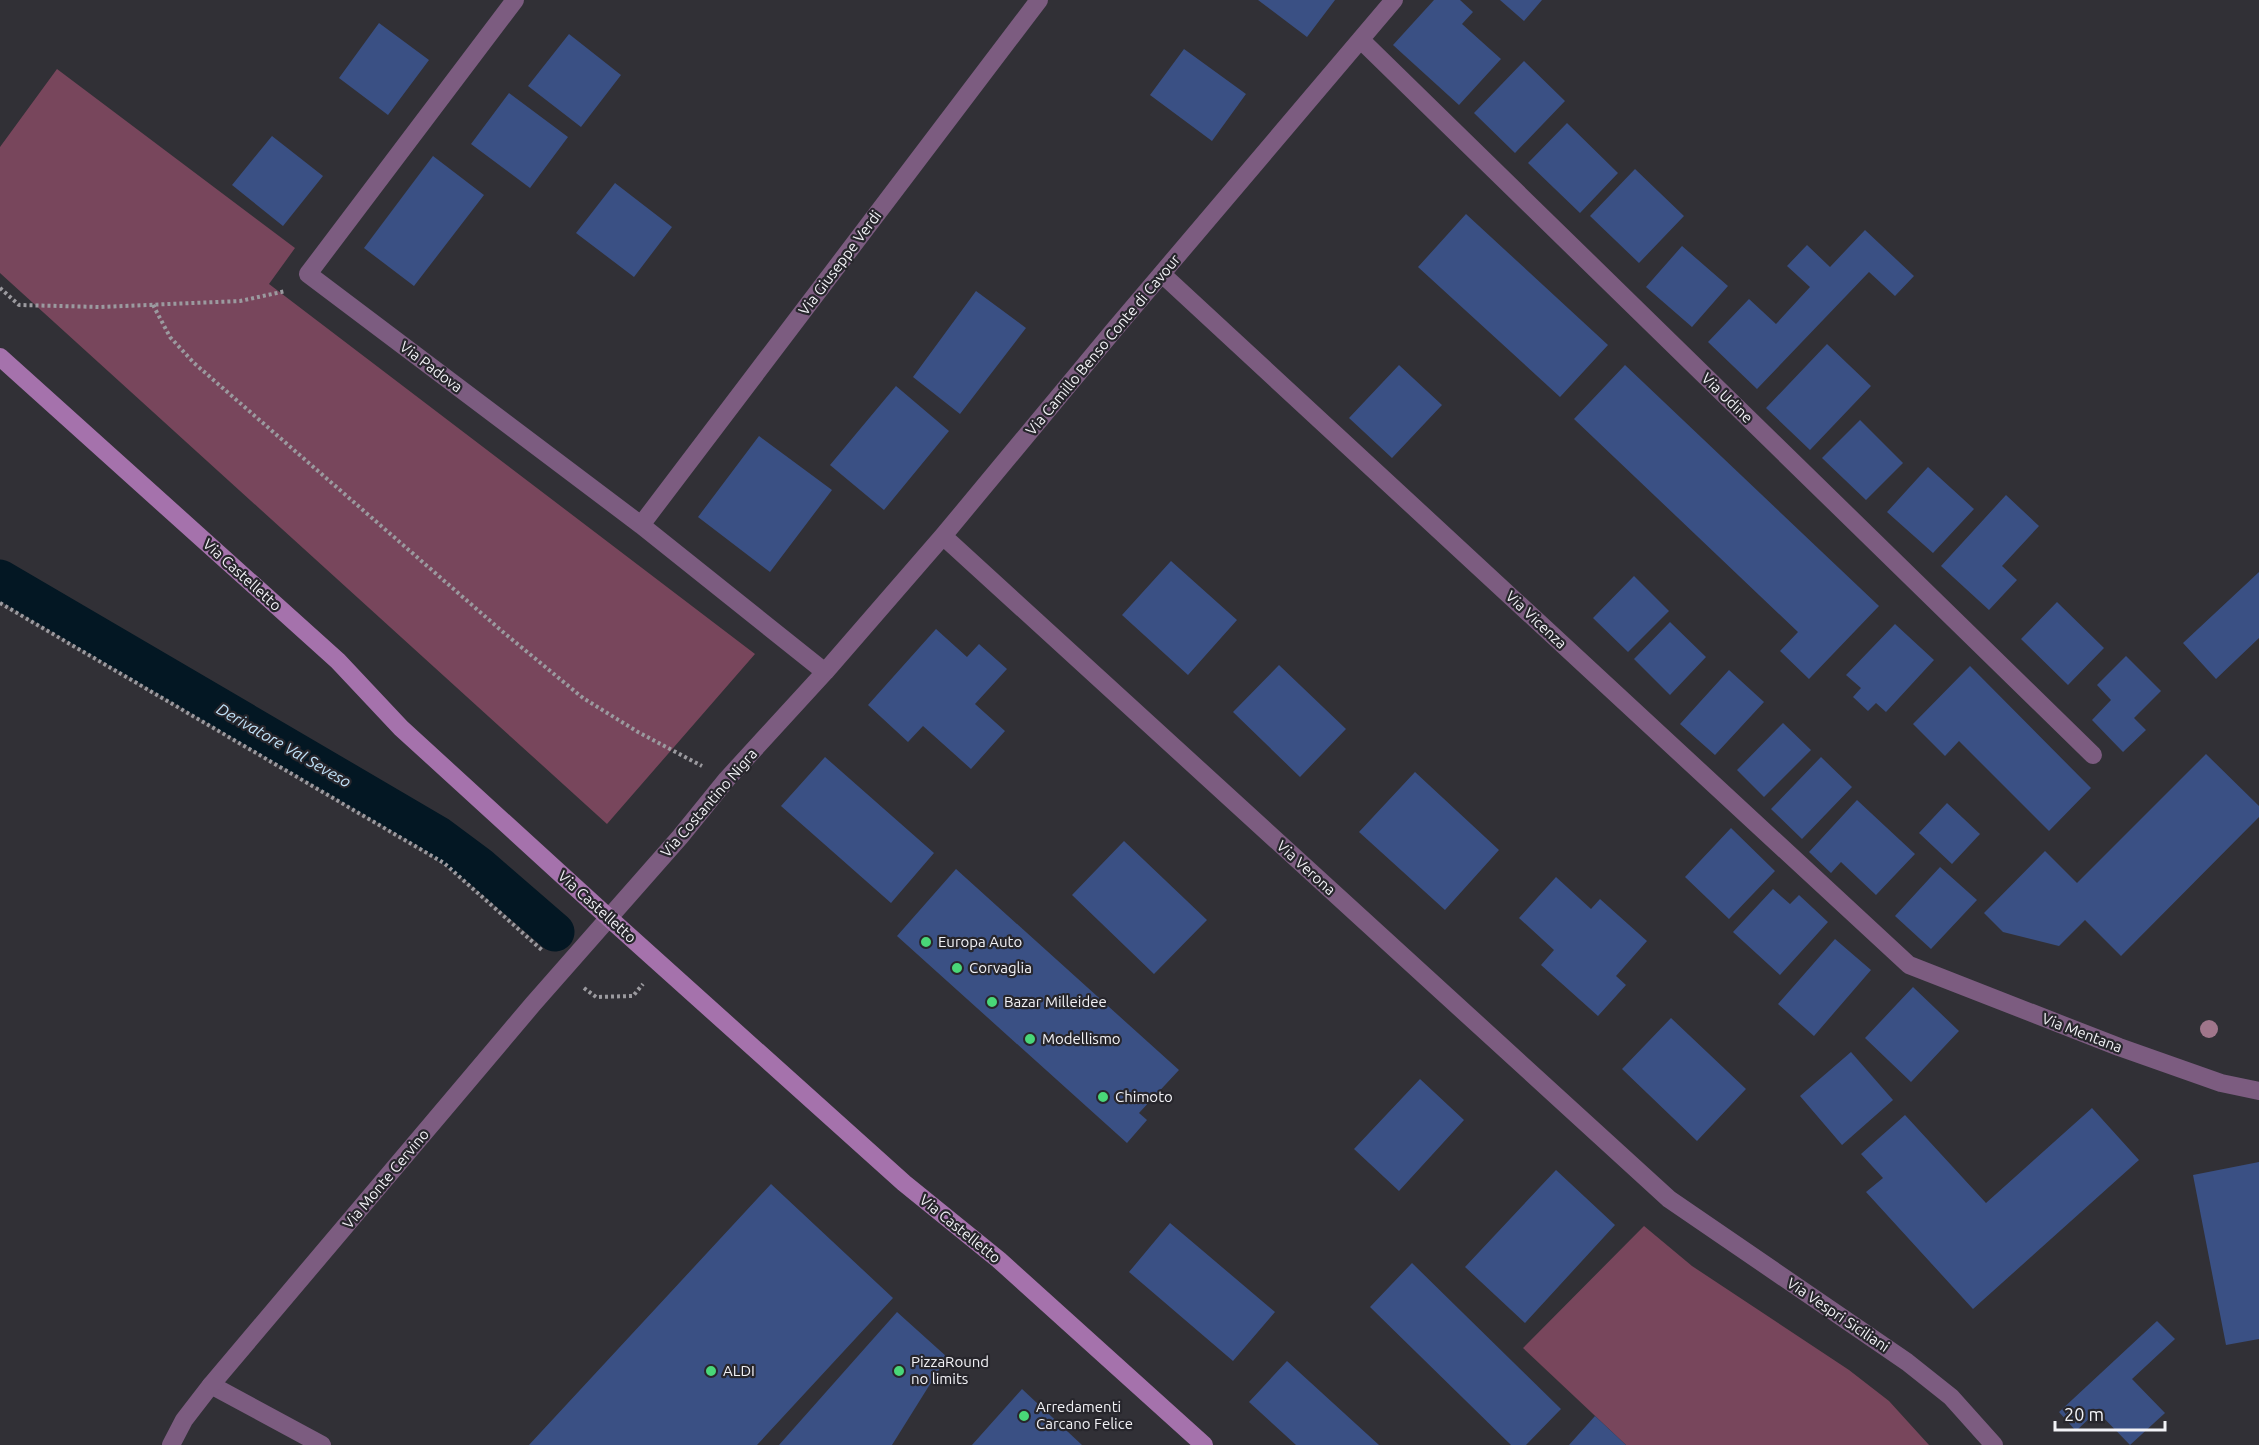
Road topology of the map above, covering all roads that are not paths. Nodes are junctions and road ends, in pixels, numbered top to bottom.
1 (515, 0) edge
2 (1039, 0) edge
3 (1394, 0) edge
4 (1361, 40) junction
5 (1162, 274) junction
6 (0, 357) edge
7 (641, 525) junction
8 (943, 536) junction
9 (825, 672) junction
10 (810, 688) joint
11 (2093, 755) dead end
12 (609, 918) junction
13 (1909, 965) joint
14 (2259, 1091) edge
15 (1669, 1199) joint
16 (211, 1385) junction
17 (171, 1445) edge
18 (322, 1445) edge
19 (1204, 1445) edge
20 (1994, 1445) edge

1 - 7 street, Via Padova
2 - 7 street, Via Giuseppe Verdi
3 - 4 street, Via Camillo Benso Conte di Cavour
4 - 5 street, Via Camillo Benso Conte di Cavour
4 - 11 street, Via Udine
5 - 8 street, Via Camillo Benso Conte di Cavour
5 - 13 street, Via Vicenza
6 - 12 main road, Via Castelletto
7 - 9 street, Via Padova
8 - 9 street, Via Camillo Benso Conte di Cavour
8 - 15 street, Via Verona
9 - 10 street, Via Camillo Benso Conte di Cavour
10 - 12 street, Via Costantino Nigra
12 - 16 street, Via Monte Cervino
12 - 19 main road, Via Castelletto
13 - 14 street, Via Mentana
15 - 20 street, Via Vespri Siciliani
16 - 17 street, Via Monte Cervino
16 - 18 street

